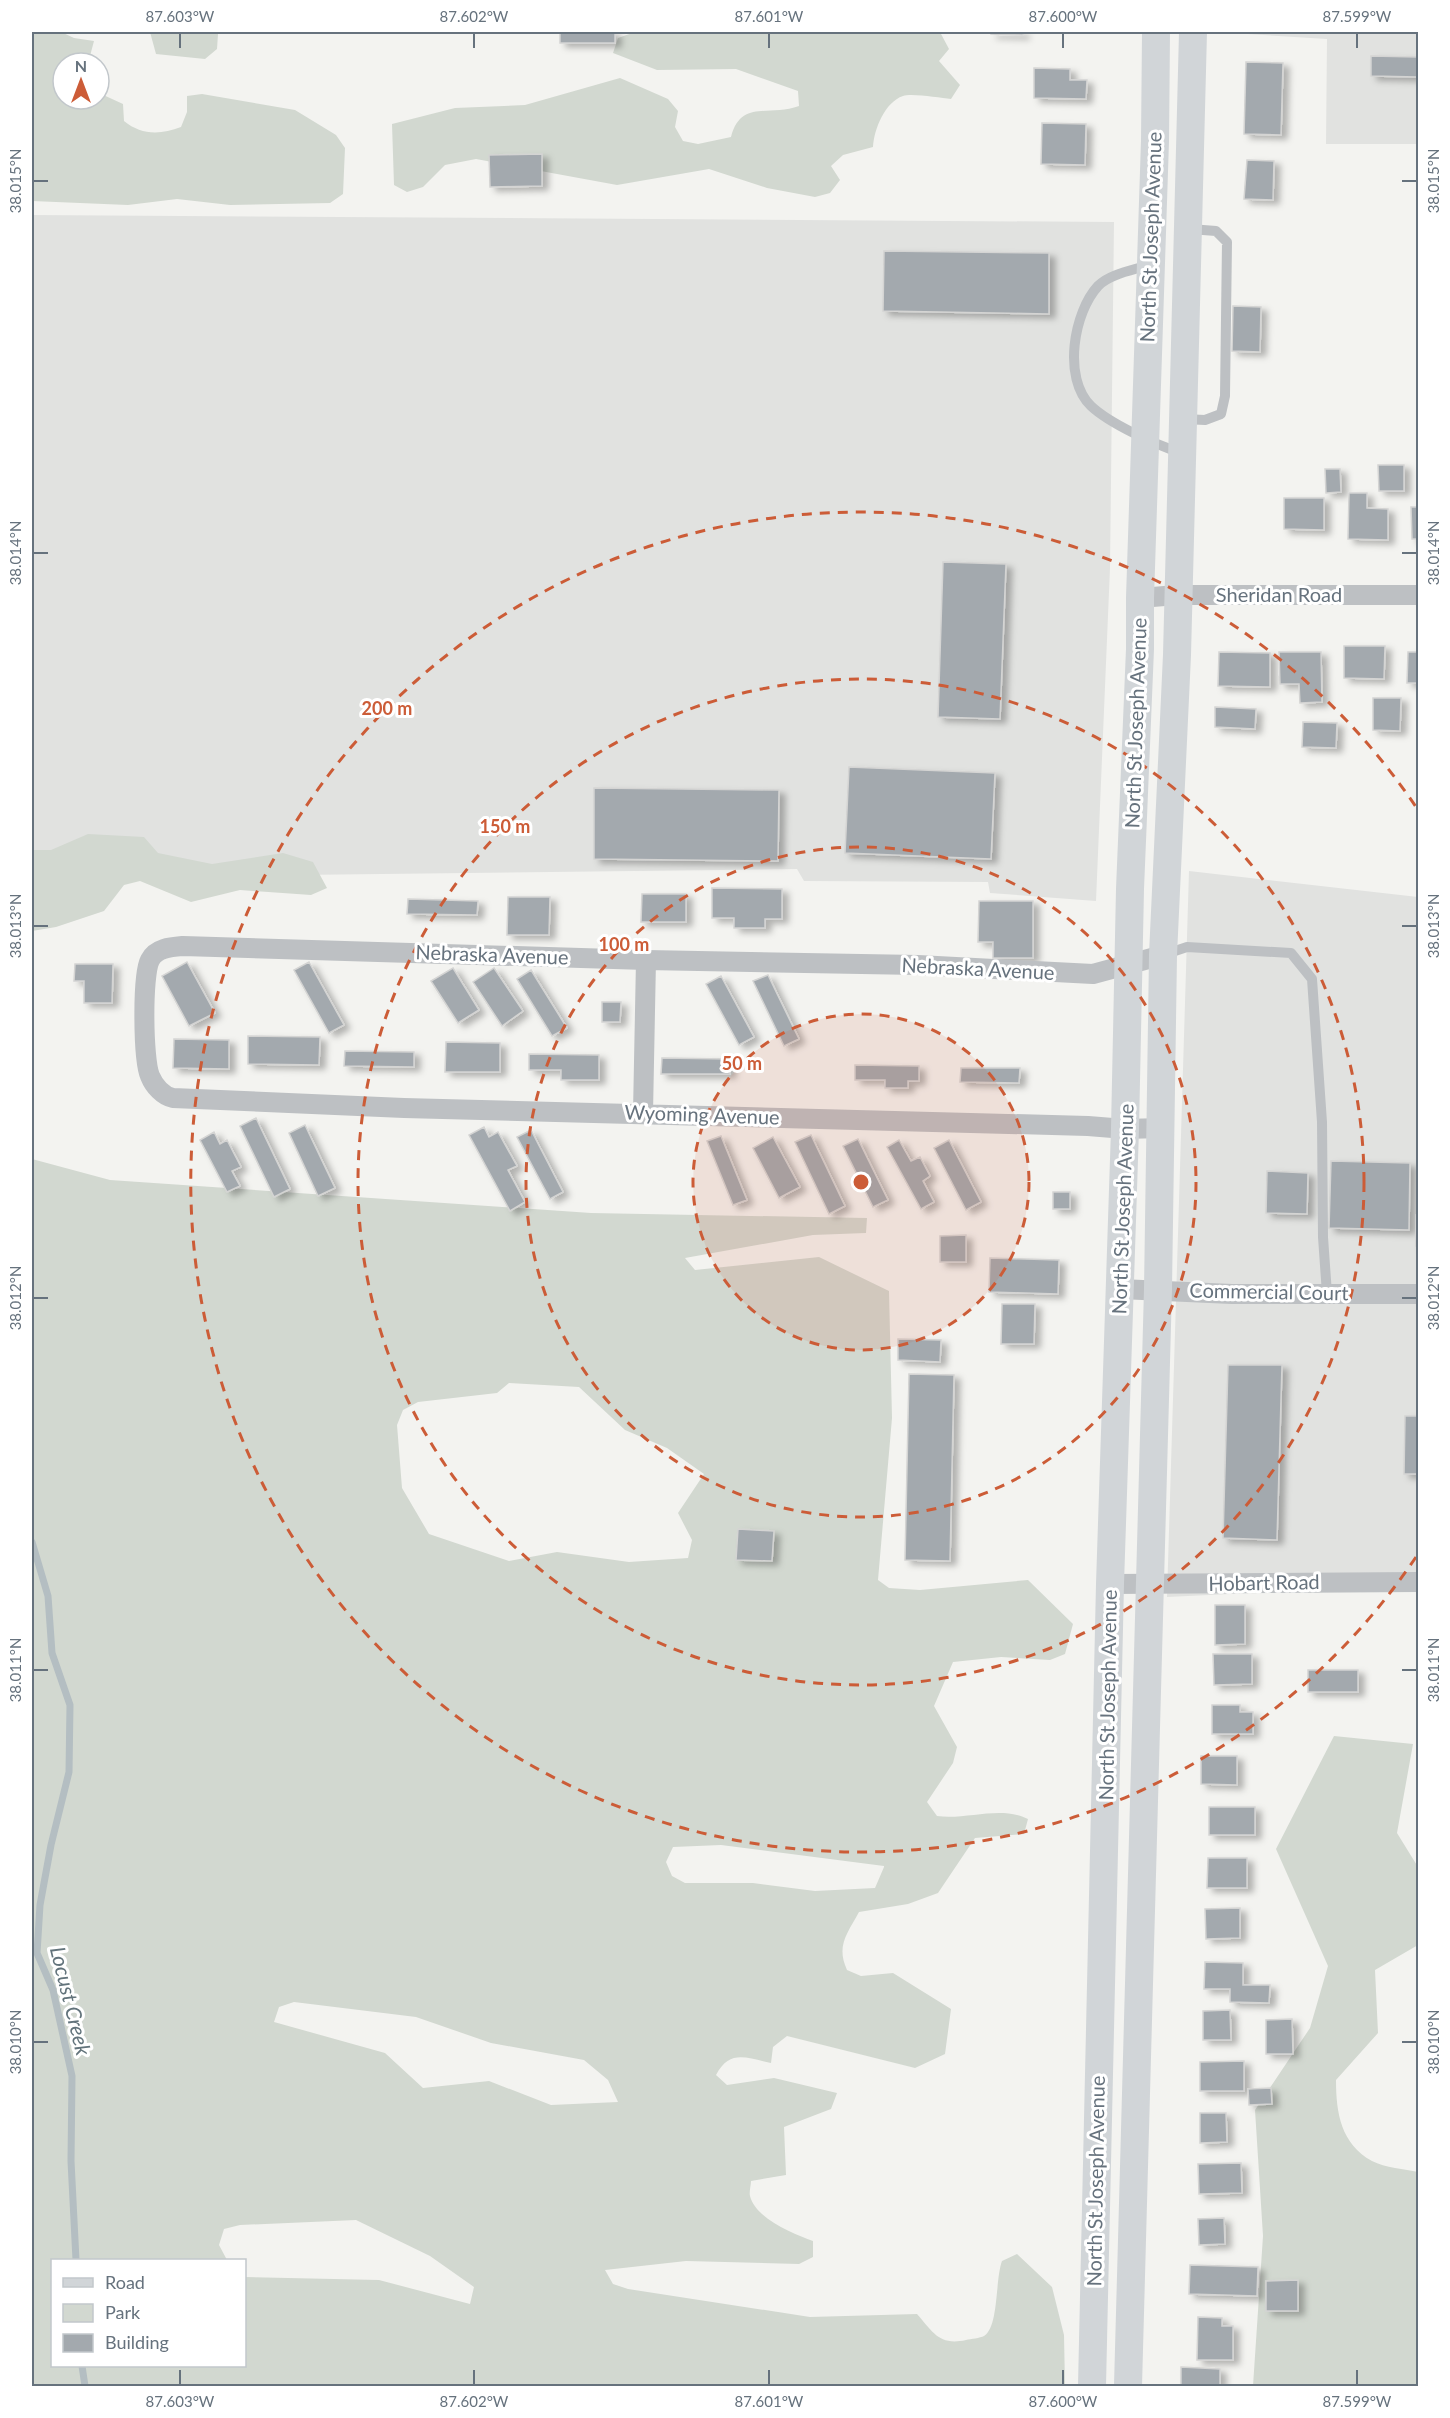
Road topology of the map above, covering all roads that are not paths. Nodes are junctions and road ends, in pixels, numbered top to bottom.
1 (1156, 32) edge
2 (1192, 32) edge
3 (1187, 229) junction
4 (1149, 265) junction
5 (1181, 419) junction
6 (1144, 440) junction
7 (1180, 453) junction
8 (1177, 595) junction
9 (1419, 595) edge
10 (1140, 598) junction
11 (1163, 955) junction
12 (645, 960) junction
13 (1129, 966) junction
14 (242, 1101) joint
15 (643, 1113) junction
16 (1162, 1128) junction
17 (1125, 1129) junction
18 (1120, 1289) junction
19 (1158, 1289) junction
20 (1327, 1294) junction
21 (1419, 1294) edge
22 (1419, 1582) edge
23 (1110, 1584) junction
24 (1151, 1584) junction
25 (1092, 2386) edge
26 (1128, 2386) edge

1 - 4 main road, North St Joseph Avenue
2 - 3 main road, North St Joseph Avenue
3 - 5 main road, North St Joseph Avenue
3 - 5 lane
4 - 6 main road, North St Joseph Avenue
4 - 6 lane
5 - 7 main road, North St Joseph Avenue
6 - 7 lane
6 - 10 main road, North St Joseph Avenue
7 - 8 main road, North St Joseph Avenue
8 - 9 street, Sheridan Road
8 - 10 street, Sheridan Road
8 - 11 main road, North St Joseph Avenue
10 - 13 main road, North St Joseph Avenue
11 - 13 street, Nebraska Avenue
11 - 16 main road, North St Joseph Avenue
11 - 20 lane
12 - 13 street, Nebraska Avenue
12 - 14 street, Nebraska Avenue
12 - 15 street
13 - 17 main road, North St Joseph Avenue
14 - 15 street, Wyoming Avenue
15 - 17 street, Wyoming Avenue
16 - 17 street, Wyoming Avenue
16 - 19 main road, North St Joseph Avenue
17 - 18 main road, North St Joseph Avenue
18 - 19 street, Commercial Court
18 - 23 main road, North St Joseph Avenue
19 - 20 street, Commercial Court
19 - 24 main road, North St Joseph Avenue
20 - 21 street, Commercial Court
22 - 24 street, Hobart Road
23 - 24 street, Hobart Road
23 - 25 main road, North St Joseph Avenue
24 - 26 main road, North St Joseph Avenue

